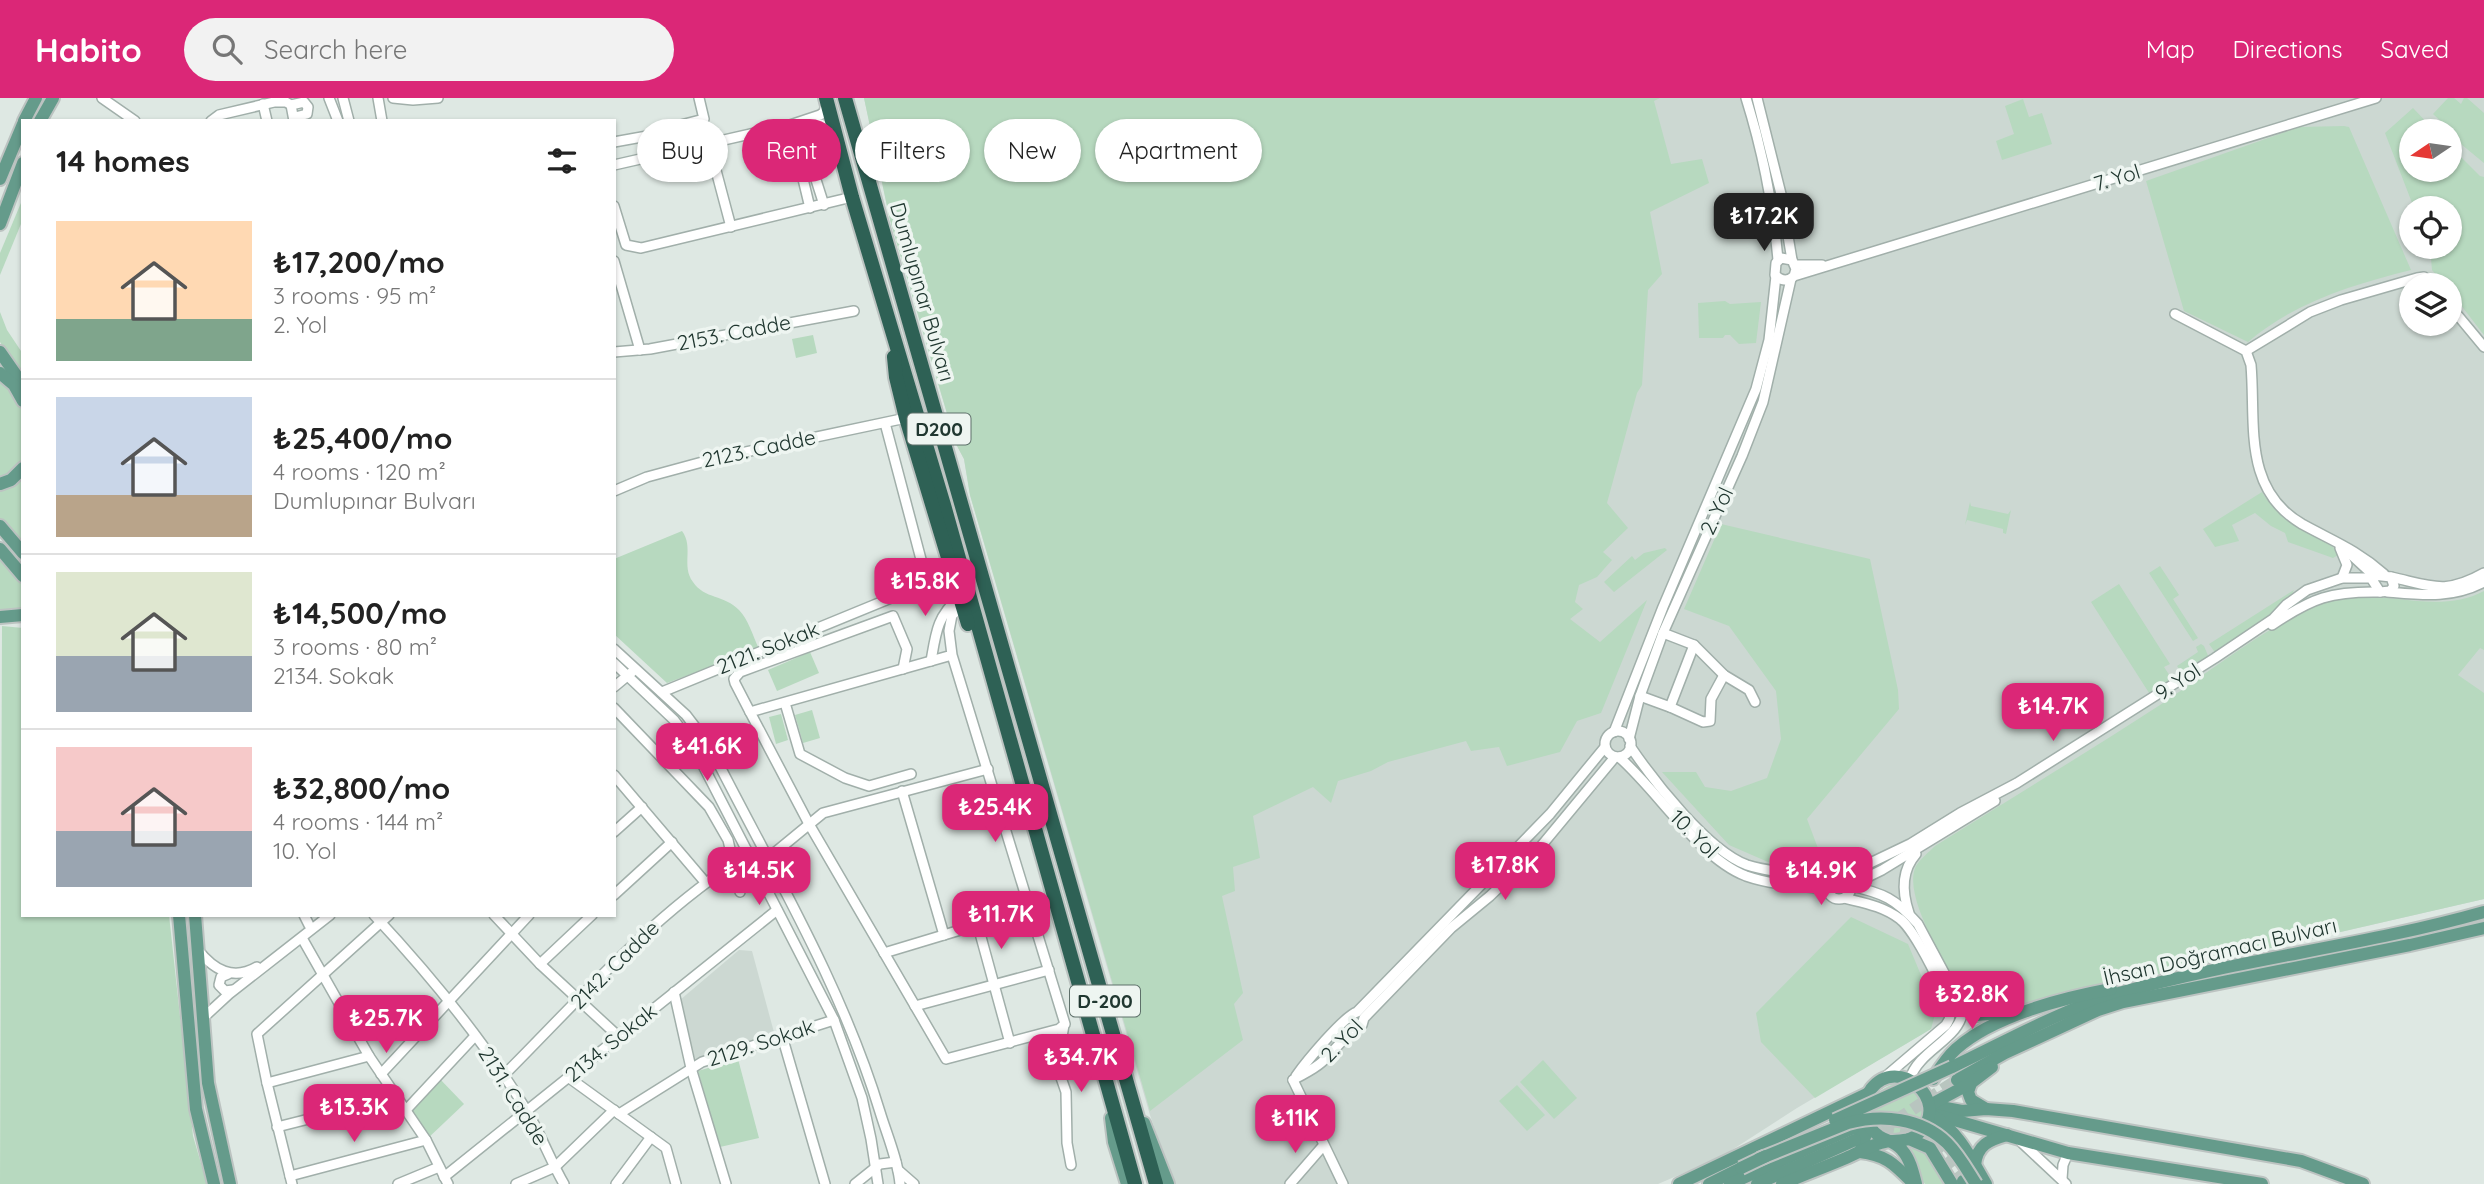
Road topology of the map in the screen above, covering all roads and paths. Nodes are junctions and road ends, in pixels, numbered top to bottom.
1 (36, 98) edge
2 (53, 98) edge
3 (102, 98) edge
4 (329, 98) edge
5 (334, 98) edge
6 (346, 98) edge
7 (378, 98) edge
8 (393, 98) edge
9 (438, 98) edge
10 (699, 98) edge
11 (825, 98) edge
12 (845, 98) edge
13 (1746, 98) edge
14 (1757, 98) edge
15 (2376, 98) edge
16 (263, 104) junction
17 (291, 105) junction
18 (25, 119) edge
19 (41, 119) edge
20 (132, 119) edge
21 (214, 119) edge
22 (267, 119) edge
23 (295, 119) edge
24 (338, 119) edge
25 (339, 119) edge
26 (350, 119) edge
27 (383, 119) edge
28 (704, 119) edge
29 (808, 119) edge
30 (831, 119) edge
31 (21, 127) edge
32 (637, 138) edge
33 (616, 142) edge
34 (11, 152) junction
35 (841, 156) edge
36 (637, 159) edge
37 (0, 162) edge
38 (616, 164) edge
39 (20, 174) edge
40 (0, 179) edge
41 (719, 182) edge
42 (803, 182) edge
43 (817, 182) edge
44 (852, 197) junction
45 (824, 205) junction
46 (810, 208) junction
47 (616, 212) edge
48 (0, 224) edge
49 (731, 227) junction
50 (1858, 258) junction
51 (1778, 260) junction
52 (1793, 262) junction
53 (616, 275) edge
54 (1776, 276) junction
55 (1793, 277) junction
56 (2399, 284) edge
57 (854, 311) dead end
58 (2175, 314) dead end
59 (2462, 320) edge
60 (892, 324) junction
61 (2484, 347) edge
62 (640, 350) junction
63 (2246, 351) junction
64 (0, 352) edge
65 (616, 352) edge
66 (0, 373) edge
67 (21, 382) edge
68 (21, 397) edge
69 (906, 418) junction
70 (885, 423) junction
71 (1730, 453) junction
72 (1742, 456) junction
73 (21, 470) edge
74 (0, 484) edge
75 (616, 490) edge
76 (0, 526) edge
77 (2319, 532) junction
78 (2339, 546) junction
79 (0, 549) edge
80 (21, 551) edge
81 (952, 573) junction
82 (2484, 573) edge
83 (21, 574) edge
84 (2372, 576) junction
85 (2388, 576) junction
86 (2342, 578) junction
87 (927, 582) junction
88 (2484, 582) edge
89 (2383, 592) junction
90 (960, 602) junction
91 (21, 615) edge
92 (0, 617) edge
93 (1663, 633) junction
94 (1693, 645) junction
95 (616, 651) edge
96 (952, 655) junction
97 (931, 661) junction
98 (632, 665) junction
99 (903, 668) junction
100 (618, 670) edge
101 (1724, 676) junction
102 (662, 692) junction
103 (996, 693) junction
104 (1640, 696) junction
105 (1755, 702) dead end
106 (785, 703) junction
107 (1670, 707) junction
108 (616, 710) edge
109 (750, 712) junction
110 (1614, 732) junction
111 (1630, 743) junction
112 (1605, 747) junction
113 (1617, 757) junction
114 (988, 769) junction
115 (911, 774) dead end
116 (616, 777) edge
117 (901, 791) junction
118 (642, 807) junction
119 (809, 824) junction
120 (616, 830) edge
121 (671, 842) junction
122 (1922, 847) junction
123 (767, 859) junction
124 (733, 864) junction
125 (1834, 876) junction
126 (705, 882) junction
127 (1480, 884) junction
128 (1851, 886) junction
129 (1827, 889) junction
130 (740, 892) dead end
131 (616, 893) edge
132 (1471, 894) junction
133 (1490, 896) junction
134 (1843, 898) junction
135 (1480, 904) junction
136 (1077, 907) joint
137 (1030, 909) junction
138 (777, 910) junction
139 (2484, 912) edge
140 (1910, 914) junction
141 (179, 917) edge
142 (195, 917) edge
143 (305, 917) edge
144 (319, 917) edge
145 (328, 917) edge
146 (496, 917) edge
147 (527, 917) edge
148 (590, 917) edge
149 (377, 918) edge
150 (309, 925) junction
151 (978, 926) junction
152 (2484, 928) edge
153 (511, 933) junction
154 (944, 935) junction
155 (302, 938) junction
156 (1066, 938) joint
157 (198, 950) junction
158 (884, 953) junction
159 (540, 964) junction
160 (2218, 969) junction
161 (1049, 970) junction
162 (324, 973) junction
163 (228, 974) junction
164 (1941, 976) junction
165 (995, 984) junction
166 (2210, 984) junction
167 (234, 990) junction
168 (674, 992) junction
169 (1956, 995) junction
170 (450, 1000) junction
171 (579, 1000) junction
172 (1947, 1002) junction
173 (915, 1006) junction
174 (1963, 1008) junction
175 (2032, 1010) junction
176 (1357, 1016) junction
177 (203, 1018) junction
178 (834, 1020) junction
179 (1064, 1025) junction
180 (475, 1036) junction
181 (618, 1036) junction
182 (782, 1036) junction
183 (1010, 1042) junction
184 (369, 1056) junction
185 (691, 1068) junction
186 (381, 1074) junction
187 (504, 1075) junction
188 (568, 1077) junction
189 (1910, 1079) junction
190 (1293, 1080) junction
191 (1881, 1080) junction
192 (1957, 1080) tunnel mouth
193 (267, 1083) junction
194 (1107, 1083) junction
195 (1971, 1083) junction
196 (1923, 1088) junction
197 (1869, 1093) junction
198 (1132, 1096) junction
199 (396, 1097) junction
200 (1986, 1109) junction
201 (406, 1110) junction
202 (1929, 1110) junction
203 (1865, 1111) junction
204 (527, 1112) junction
205 (616, 1112) junction
206 (278, 1127) junction
207 (1953, 1135) junction
208 (651, 1137) junction
209 (2012, 1137) junction
210 (1909, 1139) junction
211 (426, 1140) junction
212 (1856, 1140) junction
213 (1891, 1141) junction
214 (1323, 1146) junction
215 (1934, 1153) junction
216 (2068, 1153) junction
217 (1759, 1159) junction
218 (1975, 1165) junction
219 (1072, 1166) dead end
220 (439, 1167) junction
221 (555, 1167) junction
222 (874, 1168) junction
223 (897, 1176) edge
224 (291, 1180) edge
225 (446, 1180) edge
226 (2064, 1182) edge
227 (1964, 1183) edge
228 (214, 1184) edge
229 (230, 1184) edge
230 (398, 1184) edge
231 (516, 1184) edge
232 (564, 1184) edge
233 (616, 1184) edge
234 (676, 1184) edge
235 (726, 1184) edge
236 (825, 1184) edge
237 (855, 1184) edge
238 (878, 1184) edge
239 (914, 1184) edge
240 (1127, 1184) edge
241 (1135, 1184) edge
242 (1156, 1184) edge
243 (1168, 1184) edge
244 (1290, 1184) edge
245 (1343, 1184) edge
246 (1679, 1184) edge
247 (1709, 1184) edge
248 (1730, 1184) edge
249 (1757, 1184) edge
250 (1782, 1184) edge
251 (1915, 1184) edge
252 (1986, 1184) edge
253 (2262, 1184) edge
254 (2363, 1184) edge

1 - 18 main road
2 - 19 main road
3 - 20 street
4 - 24 street
5 - 25 street
6 - 26 street
7 - 27 street
8 - 9 street
10 - 28 street
11 - 29 street
11 - 30 highway, Dumlupınar Bulvarı / D200
12 - 136 highway, Dumlupınar Bulvarı / D200
13 - 51 street, 2. Yol
14 - 52 street, 2. Yol
15 - 50 street, 7. Yol
16 - 17 street
16 - 21 street
16 - 22 street
17 - 23 street
17 - 23 street
31 - 34 main road
32 - 33 street
34 - 37 street
34 - 40 main road
35 - 44 highway, Dumlupınar Bulvarı / D200
36 - 38 street
39 - 48 main road
41 - 49 street
42 - 46 street
43 - 45 street
44 - 45 street
44 - 60 highway, Dumlupınar Bulvarı / D200
45 - 46 street
46 - 49 street
47 - 49 street
50 - 52 street, 7. Yol
50 - 55 street, 7. Yol
51 - 52 street
51 - 54 street, 2. Yol
52 - 55 street, 2. Yol
53 - 62 street
54 - 55 street
54 - 71 street, 2. Yol
55 - 72 street, 2. Yol
56 - 63 street
57 - 62 street, 2153. Cadde
58 - 63 street
59 - 61 street
60 - 69 highway
60 - 103 highway, Dumlupınar Bulvarı / D200
62 - 65 street, 2153. Cadde
63 - 77 street
64 - 67 main road
66 - 68 main road
69 - 70 street, 2123. Cadde
69 - 81 highway
70 - 75 street, 2123. Cadde
70 - 87 street
71 - 72 street
71 - 110 street, 2. Yol
72 - 93 street, 2. Yol
73 - 74 main road
76 - 80 main road
77 - 78 street
77 - 85 street
78 - 84 street
78 - 86 street
79 - 83 main road
81 - 87 street, 2121. Sokak
81 - 90 highway
82 - 85 street, 9. Yol
84 - 85 street, 9. Yol
84 - 86 street, 9. Yol
84 - 89 street
85 - 89 street
86 - 125 street, 9. Yol
87 - 102 street, 2121. Sokak
88 - 89 street, 9. Yol
89 - 122 street, 9. Yol
90 - 96 street
90 - 97 street
90 - 103 highway
91 - 92 main road
93 - 94 street
93 - 104 street, 2. Yol
94 - 101 street
94 - 107 street
95 - 98 street
96 - 97 street
96 - 114 street
97 - 99 street
98 - 100 street
98 - 102 street
99 - 106 street
99 - 109 street
100 - 138 street
101 - 105 street
101 - 107 street
102 - 123 street
103 - 156 highway, Dumlupınar Bulvarı / D200
104 - 107 street
104 - 111 street, 2. Yol
106 - 109 street
106 - 115 street
108 - 124 street
109 - 119 street
110 - 111 street
110 - 112 street, 2. Yol
111 - 113 street, 2. Yol
111 - 125 street, 10. Yol
112 - 113 street
112 - 127 street, 2. Yol
113 - 129 street, 10. Yol
113 - 133 street, 2. Yol
114 - 117 street
114 - 137 street
116 - 118 street
117 - 119 street
117 - 154 street
118 - 120 street
118 - 121 street
119 - 123 street
119 - 158 street
121 - 126 street
121 - 131 street
122 - 128 street, 9. Yol
122 - 140 street, 9. Yol
123 - 223 street
124 - 126 street, 2142. Cadde
124 - 130 street
125 - 128 street, 10. Yol
125 - 129 street
126 - 171 street, 2142. Cadde
127 - 132 street, 2. Yol
127 - 133 street
128 - 134 street
128 - 140 street, 10. Yol
129 - 134 street, 10. Yol
132 - 135 street
132 - 176 street, 2. Yol
133 - 135 street, 2. Yol
134 - 164 street, 10. Yol
135 - 176 street, 2. Yol
136 - 198 highway, Dumlupınar Bulvarı / D-200
137 - 151 street
137 - 161 street
138 - 168 street, 2134. Sokak
138 - 178 street
139 - 160 main road, İhsan Doğramacı Bulvarı
140 - 164 street, 10. Yol
141 - 228 main road
142 - 157 main road
143 - 150 street
144 - 150 street
145 - 155 street
146 - 153 street
147 - 153 street
148 - 159 street
149 - 162 street
149 - 170 street, 2131. Cadde
150 - 163 street
151 - 154 street
151 - 165 street
152 - 166 main road, İhsan Doğramacı Bulvarı
153 - 159 street
153 - 170 street
154 - 158 street
155 - 162 street
155 - 167 street
156 - 194 highway, Dumlupınar Bulvarı / D-200
157 - 163 street
157 - 177 main road
158 - 173 street
159 - 171 street
160 - 175 main road
160 - 217 main road, İhsan Doğramacı Bulvarı, bridge
161 - 165 street
161 - 179 street
162 - 184 street
162 - 193 street
163 - 167 street
164 - 169 street, 10. Yol
164 - 172 street, 10. Yol
165 - 173 street
165 - 183 street
166 - 192 main road, İhsan Doğramacı Bulvarı
166 - 195 main road
167 - 177 street
168 - 181 street, 2134. Sokak
168 - 185 street
169 - 172 street
169 - 174 street, 10. Yol
170 - 180 street, 2131. Cadde
170 - 186 street
171 - 181 street
171 - 187 street, 2142. Cadde
172 - 191 street
173 - 183 street
174 - 175 main road
174 - 189 street
175 - 196 main road
176 - 190 street, 2. Yol
176 - 190 street, 2. Yol
177 - 229 main road
178 - 182 street, 2129. Sokak
178 - 222 street
179 - 183 street
179 - 219 street
180 - 187 street, 2131. Cadde
180 - 201 street
181 - 188 street, 2134. Sokak
182 - 185 street, 2129. Sokak
182 - 236 street
184 - 186 street
184 - 193 street
185 - 205 street, 2129. Sokak
185 - 235 street
186 - 199 street
187 - 204 street, 2131. Cadde
188 - 204 street, 2134. Sokak
188 - 205 street
189 - 191 main road
189 - 196 main road
190 - 214 street
191 - 197 main road
193 - 206 street
194 - 240 main road
194 - 241 highway, Dumlupınar Bulvarı / D-200
195 - 200 main road
195 - 202 main road
196 - 202 main road
197 - 203 main road
197 - 246 main road
198 - 242 highway, Dumlupınar Bulvarı / D-200
198 - 243 main road
199 - 201 street
199 - 206 street
200 - 202 main road
200 - 254 main road
201 - 211 street
202 - 207 main road
202 - 209 main road
202 - 210 main road
203 - 212 main road
203 - 213 main road
204 - 221 street, 2131. Cadde
204 - 225 street, 2134. Sokak
205 - 208 street
205 - 221 street, 2129. Sokak
206 - 224 street
207 - 215 main road
207 - 218 main road
208 - 233 street
208 - 234 street
209 - 216 main road
209 - 218 main road
209 - 226 street
210 - 213 main road
210 - 215 main road
211 - 220 street
211 - 224 street
212 - 213 main road
212 - 248 main road
212 - 249 main road
212 - 250 main road
212 - 251 main road
213 - 251 main road
214 - 244 street
214 - 245 street
215 - 227 main road
216 - 226 street
216 - 253 main road
217 - 227 main road, bridge
217 - 247 main road, İhsan Doğramacı Bulvarı, bridge
218 - 252 main road
220 - 225 street
220 - 230 street
221 - 231 street
221 - 232 street, 2131. Cadde
222 - 223 street
222 - 237 street
222 - 238 street
223 - 239 street

